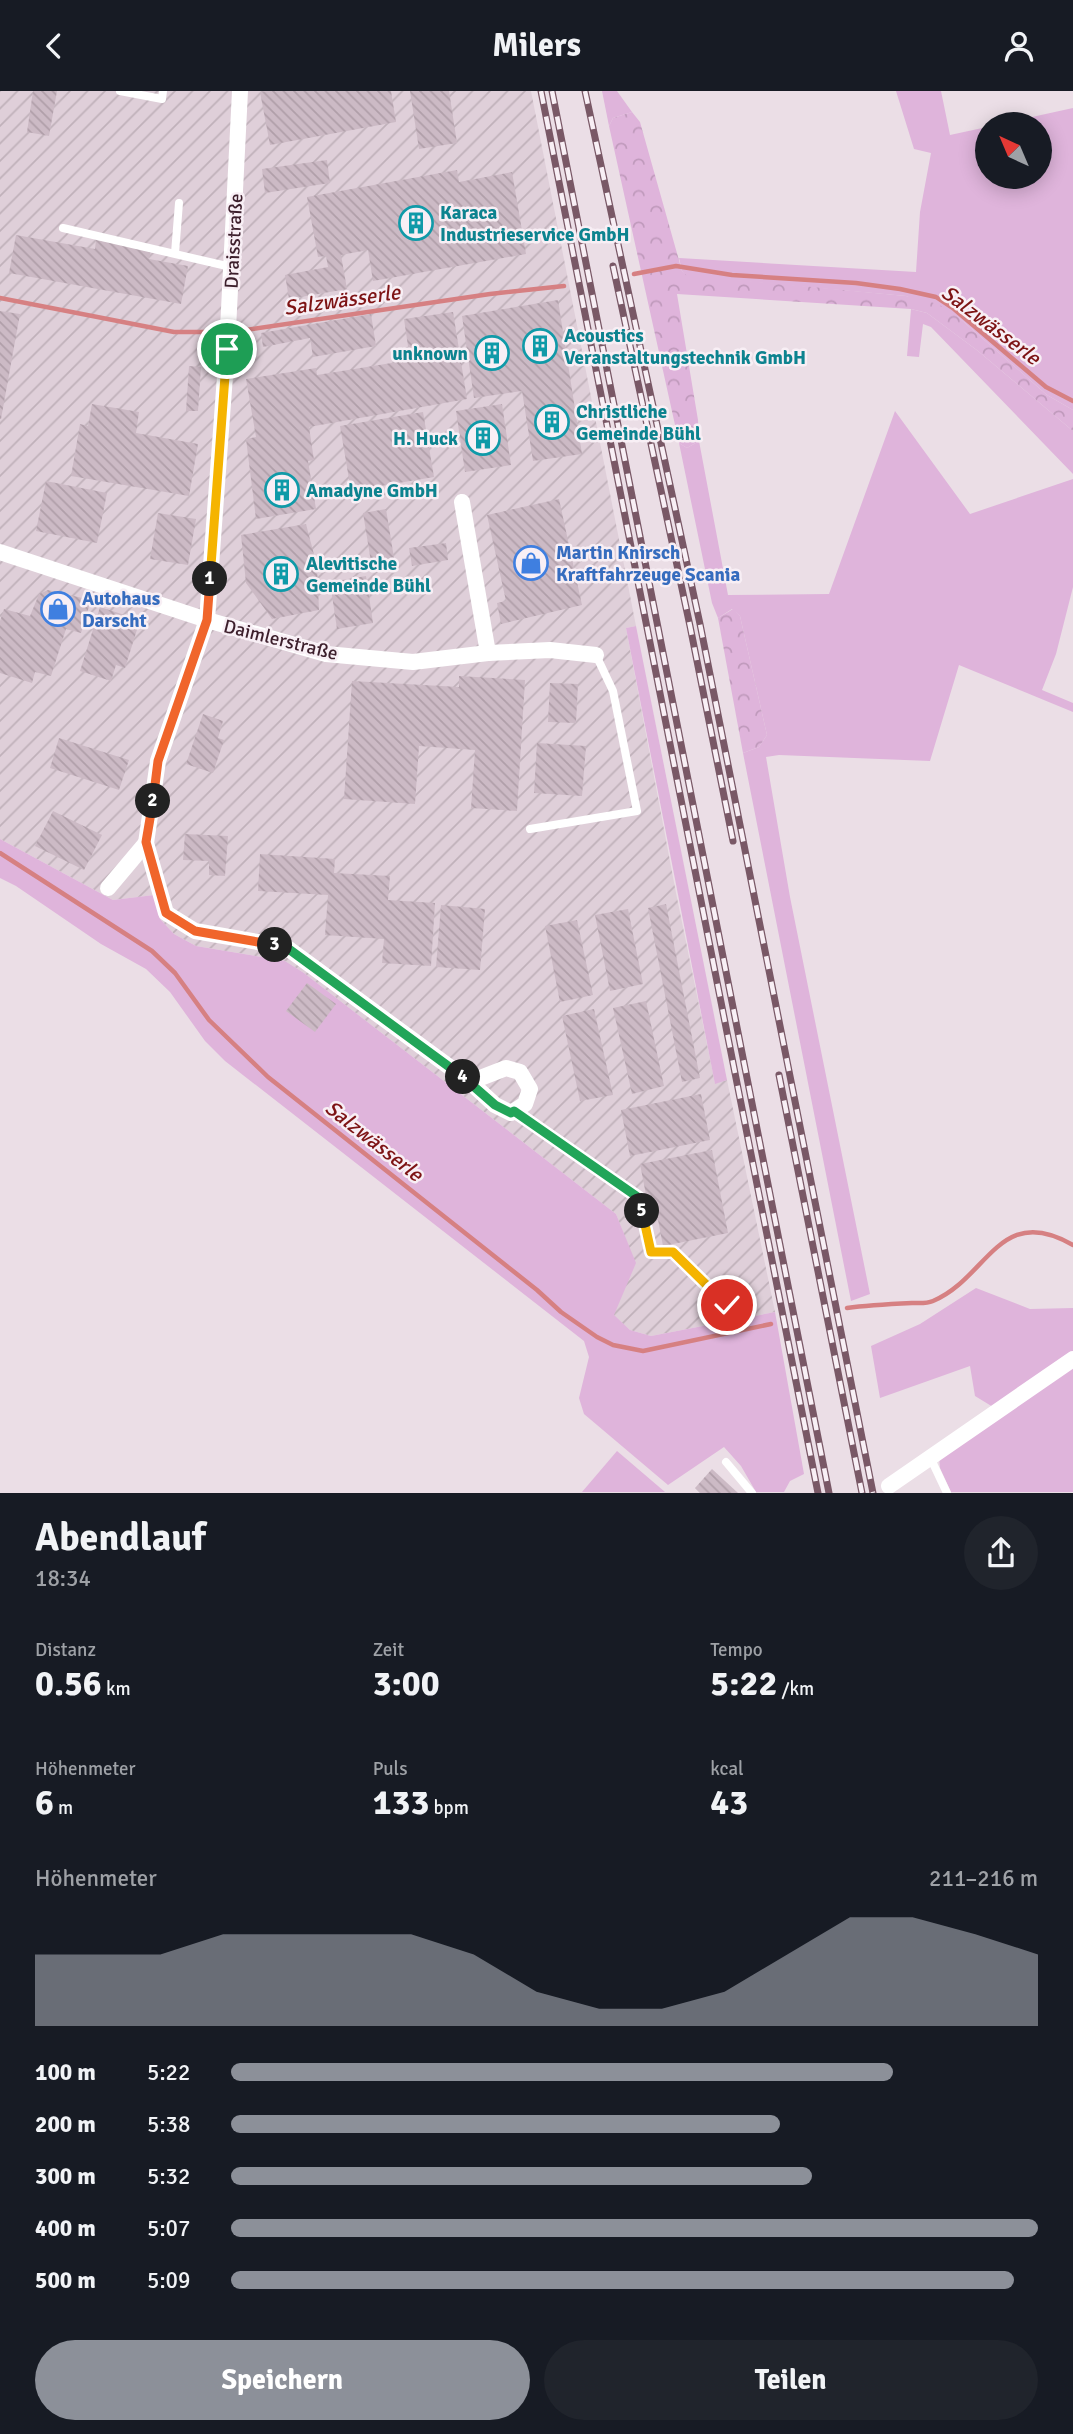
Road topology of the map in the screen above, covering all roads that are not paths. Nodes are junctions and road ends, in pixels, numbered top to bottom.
1 (120, 91) edge
2 (163, 91) edge
3 (240, 91) edge
4 (179, 204) dead end
5 (63, 228) dead end
6 (175, 253) junction
7 (231, 267) junction
8 (462, 502) dead end
9 (1, 556) edge
10 (207, 620) junction
11 (488, 653) junction
12 (596, 655) joint
13 (530, 829) dead end
14 (146, 842) junction
15 (108, 888) dead end
16 (470, 1081) junction
17 (514, 1111) junction
18 (727, 1305) dead end
19 (1073, 1359) edge
20 (930, 1457) junction
21 (726, 1462) dead end
22 (888, 1486) dead end
23 (752, 1493) edge
24 (947, 1493) edge

1 - 2 lane
3 - 7 street, Draisstraße
4 - 6 lane
5 - 6 lane
6 - 7 lane
7 - 10 street, Draisstraße
8 - 11 street
9 - 10 street, Daimlerstraße
10 - 11 street, Daimlerstraße
10 - 14 street, Draisstraße
11 - 12 street, Daimlerstraße
12 - 13 lane
14 - 15 street
14 - 16 street, Draisstraße
16 - 17 street, Draisstraße
16 - 17 street
17 - 18 lane
19 - 20 street
20 - 22 street
20 - 24 lane
21 - 23 lane

